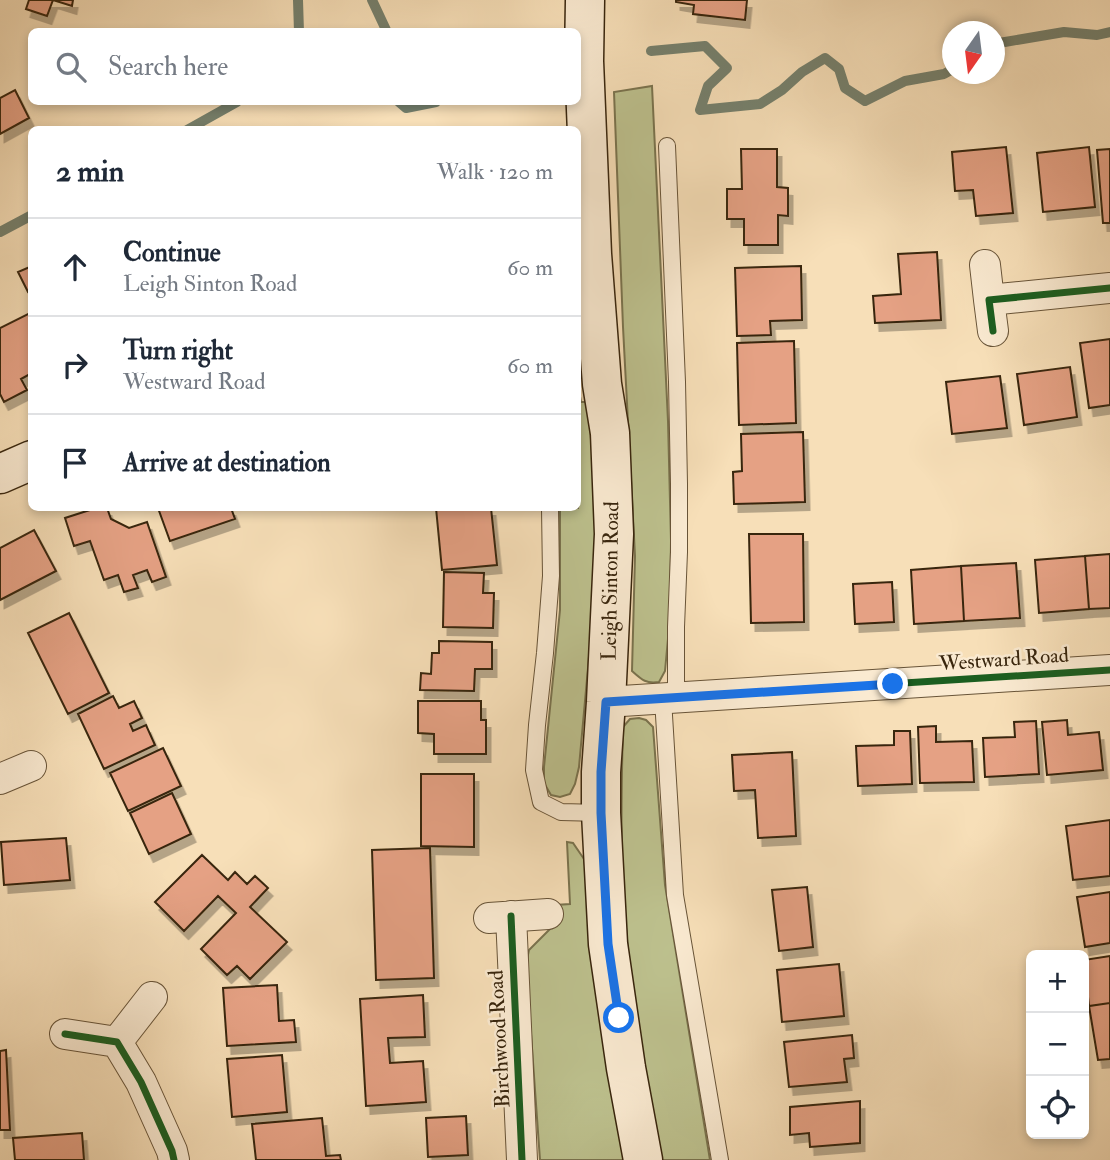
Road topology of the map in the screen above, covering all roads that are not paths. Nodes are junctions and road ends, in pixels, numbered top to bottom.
1 (580, 1) edge
2 (667, 146) dead end
3 (585, 256) edge
4 (985, 265) dead end
5 (1110, 288) edge
6 (989, 300) junction
7 (993, 331) dead end
8 (28, 462) edge
9 (0, 474) edge
10 (550, 511) edge
11 (1110, 670) edge
12 (670, 699) junction
13 (606, 702) junction
14 (31, 766) dead end
15 (0, 779) edge
16 (601, 813) junction
17 (548, 914) dead end
18 (152, 997) dead end
19 (65, 1034) dead end
20 (117, 1042) junction
21 (174, 1160) edge
22 (522, 1160) edge
23 (643, 1160) edge
24 (720, 1160) edge

1 - 3 main road, Leigh Sinton Road
2 - 12 lane
3 - 13 main road, Leigh Sinton Road
4 - 6 street
5 - 6 street
6 - 7 street
8 - 9 main road
10 - 16 lane
11 - 12 street, Westward Road
12 - 13 street, Westward Road
12 - 24 lane
13 - 16 main road, Leigh Sinton Road
14 - 15 street
16 - 23 main road, Leigh Sinton Road
17 - 22 street, Birchwood Road
18 - 20 street
19 - 20 street
20 - 21 street

